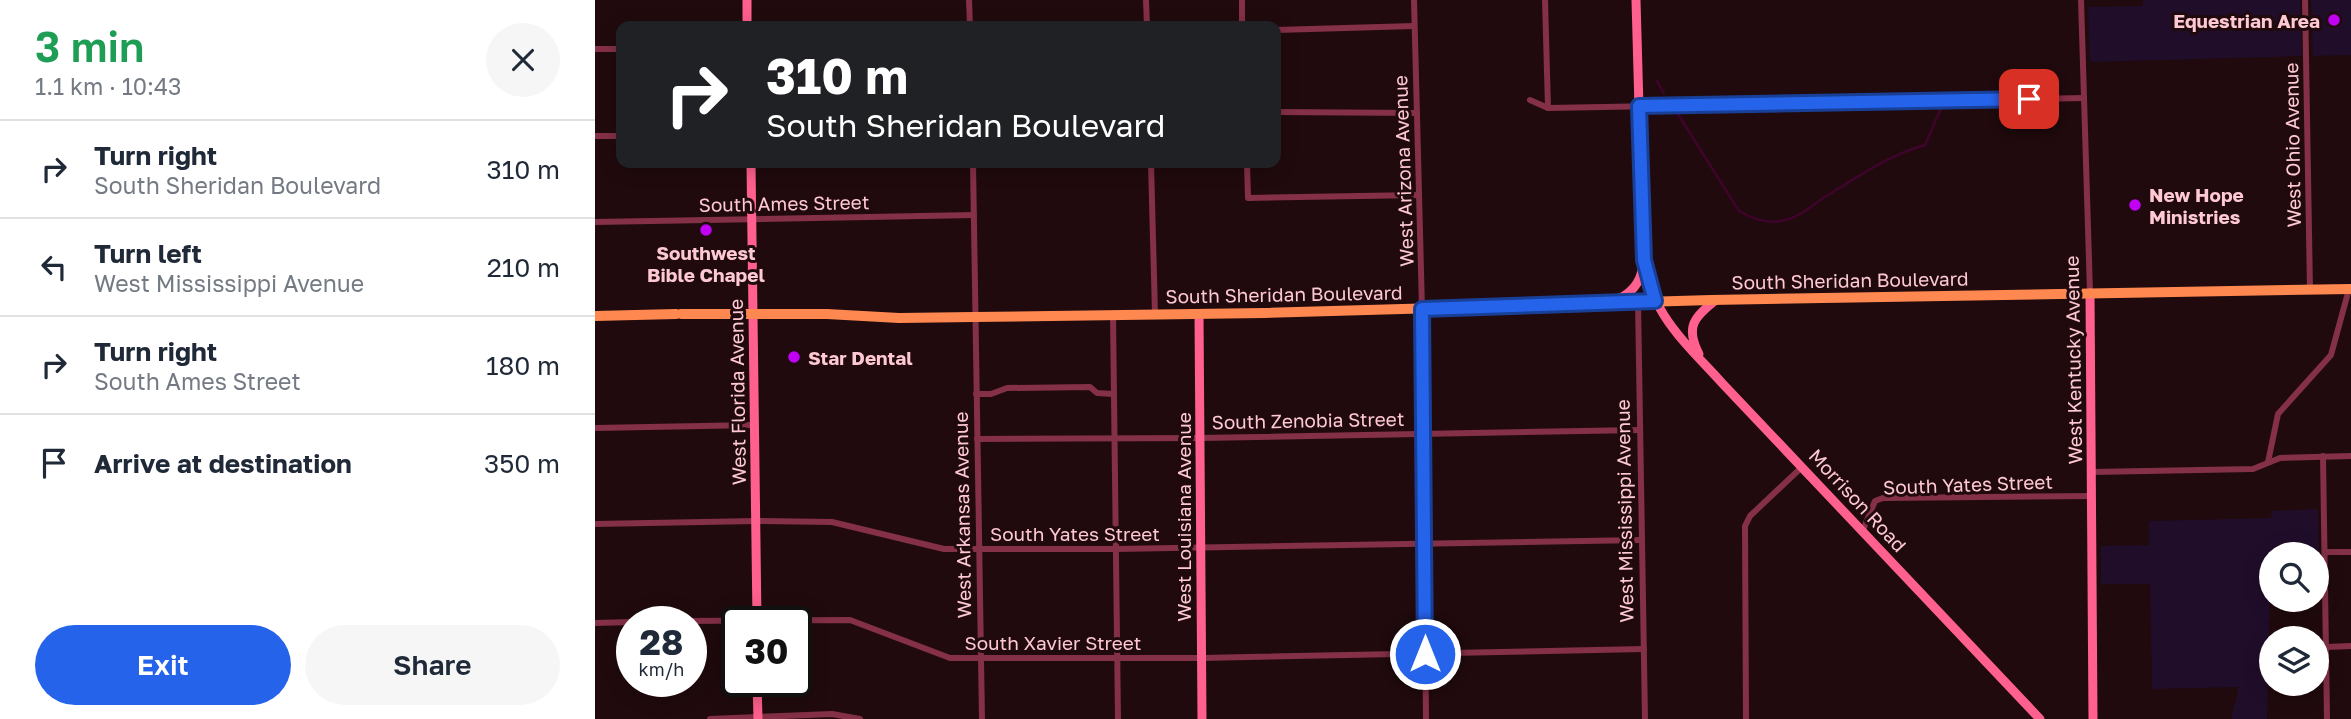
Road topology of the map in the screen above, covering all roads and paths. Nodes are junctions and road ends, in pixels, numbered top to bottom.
1 (747, 0) edge
2 (969, 0) edge
3 (1146, 0) edge
4 (1242, 0) edge
5 (1414, 0) edge
6 (1545, 0) edge
7 (1636, 0) edge
8 (2081, 0) edge
9 (2305, 0) edge
10 (747, 21) edge
11 (970, 21) edge
12 (1147, 21) edge
13 (1242, 21) edge
14 (1414, 26) junction
15 (1281, 30) edge
16 (616, 48) edge
17 (595, 49) edge
18 (2084, 98) junction
19 (1530, 100) dead end
20 (1639, 106) junction
21 (1548, 108) junction
22 (1281, 112) edge
23 (1417, 113) junction
24 (595, 136) edge
25 (616, 136) edge
26 (751, 168) edge
27 (973, 168) edge
28 (1151, 168) edge
29 (1247, 168) edge
30 (1419, 195) junction
31 (974, 215) junction
32 (752, 219) junction
33 (595, 222) edge
34 (1644, 260) junction
35 (2350, 289) edge
36 (2311, 290) junction
37 (2090, 293) junction
38 (1716, 300) junction
39 (1655, 301) junction
40 (1637, 302) junction
41 (1608, 303) junction
42 (1422, 309) junction
43 (754, 313) junction
44 (1155, 314) junction
45 (1199, 314) junction
46 (1113, 315) junction
47 (595, 316) edge
48 (974, 317) junction
49 (1705, 365) junction
50 (976, 394) junction
51 (1113, 394) junction
52 (755, 425) junction
53 (595, 428) edge
54 (1640, 430) junction
55 (1423, 434) junction
56 (1113, 437) junction
57 (1200, 438) junction
58 (977, 439) junction
59 (2351, 456) edge
60 (2323, 457) junction
61 (2268, 462) junction
62 (1802, 467) junction
63 (2092, 472) junction
64 (2092, 496) junction
65 (756, 521) junction
66 (595, 524) edge
67 (1863, 530) junction
68 (1642, 540) junction
69 (2325, 542) edge
70 (1424, 543) junction
71 (1202, 547) junction
72 (979, 549) junction
73 (1116, 549) junction
74 (2329, 552) edge
75 (2351, 552) edge
76 (757, 606) edge
77 (812, 620) edge
78 (616, 622) edge
79 (595, 623) edge
80 (2351, 646) edge
81 (2329, 647) edge
82 (1644, 649) junction
83 (1425, 654) junction
84 (1116, 658) junction
85 (1201, 658) junction
86 (981, 659) junction
87 (2327, 696) edge
88 (757, 697) edge
89 (758, 718) edge
90 (710, 719) edge
91 (860, 719) edge
92 (982, 719) edge
93 (1118, 719) edge
94 (1202, 719) edge
95 (1426, 719) edge
96 (1645, 719) edge
97 (1746, 719) edge
98 (2040, 719) edge
99 (2094, 719) edge
100 (2327, 719) edge

1 - 10 street
2 - 11 street
3 - 12 street
4 - 13 street
5 - 14 street, West Arizona Avenue
6 - 21 street
7 - 20 street
8 - 18 street, West Kentucky Avenue
9 - 36 street, West Ohio Avenue
14 - 15 street
14 - 23 street, West Arizona Avenue
16 - 17 street
18 - 20 street
18 - 37 street, West Kentucky Avenue
19 - 21 street
20 - 21 street
20 - 34 street
22 - 23 street
23 - 30 street, West Arizona Avenue
24 - 25 street
26 - 32 street, West Florida Avenue
27 - 31 street, West Arkansas Avenue
28 - 44 street
29 - 30 street
30 - 42 street, West Arizona Avenue
31 - 32 street, South Ames Street
31 - 48 street, West Arkansas Avenue
32 - 33 street, South Ames Street
32 - 43 street, West Florida Avenue
34 - 39 street
34 - 41 street
35 - 36 main road, South Sheridan Boulevard
35 - 61 street
36 - 37 main road, South Sheridan Boulevard
37 - 38 main road, South Sheridan Boulevard
37 - 63 street, West Kentucky Avenue
38 - 39 main road, South Sheridan Boulevard
38 - 49 street
39 - 40 main road, South Sheridan Boulevard
39 - 49 street, Morrison Road
40 - 41 main road, South Sheridan Boulevard
40 - 54 street, West Mississippi Avenue
41 - 42 main road, South Sheridan Boulevard
42 - 45 main road, South Sheridan Boulevard
42 - 55 street, West Arizona Avenue
43 - 47 main road, South Sheridan Boulevard
43 - 48 main road, South Sheridan Boulevard
43 - 52 street, West Florida Avenue
44 - 45 main road, South Sheridan Boulevard
44 - 46 main road, South Sheridan Boulevard
45 - 57 street, West Louisiana Avenue
46 - 48 main road, South Sheridan Boulevard
46 - 51 street
48 - 50 street, West Arkansas Avenue
49 - 62 street, Morrison Road
50 - 51 street, West Arkansas Avenue
50 - 58 street, West Arkansas Avenue
51 - 56 street
52 - 53 street
52 - 65 street, West Florida Avenue
54 - 55 street, South Zenobia Street
54 - 68 street, West Mississippi Avenue
55 - 57 street, South Zenobia Street
55 - 70 street, West Arizona Avenue
56 - 57 street, South Zenobia Street
56 - 58 street, South Zenobia Street
56 - 73 street
57 - 71 street, West Louisiana Avenue
58 - 72 street, West Arkansas Avenue
59 - 60 street
60 - 61 street
60 - 69 street
61 - 63 street
62 - 67 street, Morrison Road
62 - 97 street
63 - 64 street, West Kentucky Avenue
64 - 67 street, South Yates Street
64 - 99 street, West Kentucky Avenue
65 - 66 street, South Yates Street
65 - 72 street, South Yates Street
65 - 76 street, West Florida Avenue
67 - 98 street, Morrison Road
68 - 70 street, South Yates Street
68 - 82 street, West Mississippi Avenue
70 - 71 street, South Yates Street
70 - 83 street, West Arizona Avenue
71 - 73 street, South Yates Street
71 - 85 street, West Louisiana Avenue
72 - 73 street, South Yates Street
72 - 86 street, West Arkansas Avenue
73 - 84 street
74 - 75 street
77 - 86 street, South Xavier Street
78 - 79 street
80 - 81 street
82 - 83 street, South Xavier Street
82 - 96 street, West Mississippi Avenue
83 - 85 street, South Xavier Street
83 - 95 street, West Arizona Avenue
84 - 85 street, South Xavier Street
84 - 86 street, South Xavier Street
84 - 93 street
85 - 94 street, West Louisiana Avenue
86 - 92 street, West Arkansas Avenue
87 - 100 street
88 - 89 street
89 - 90 street
89 - 91 street

